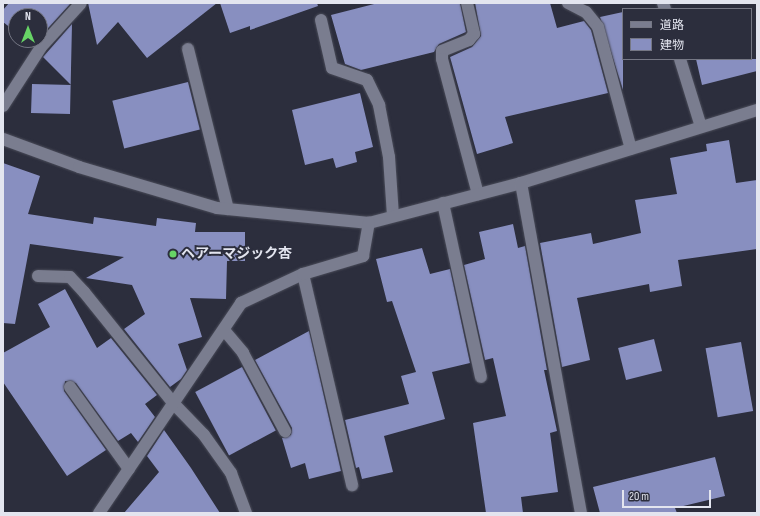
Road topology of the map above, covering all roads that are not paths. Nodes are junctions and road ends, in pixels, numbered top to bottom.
1 (81, 3) edge
2 (467, 3) edge
3 (568, 3) edge
4 (321, 20) dead end
5 (188, 49) dead end
6 (680, 60) edge
7 (3, 106) edge
8 (757, 110) edge
9 (701, 127) junction
10 (3, 139) edge
11 (631, 149) junction
12 (522, 183) junction
13 (478, 194) junction
14 (443, 203) junction
15 (228, 209) junction
16 (393, 216) junction
17 (370, 223) junction
18 (303, 274) junction
19 (38, 276) dead end
20 (224, 330) junction
21 (481, 377) dead end
22 (70, 387) dead end
23 (174, 404) junction
24 (285, 431) dead end
25 (130, 469) junction
26 (352, 485) dead end
27 (99, 513) edge
28 (246, 513) edge
29 (581, 513) edge

1 - 7 street
2 - 13 street
3 - 11 street
4 - 16 street
5 - 15 street
6 - 9 street
8 - 9 street
9 - 11 street
10 - 15 street
11 - 12 street
12 - 13 street
12 - 29 street
13 - 14 street
14 - 16 street
14 - 21 street
15 - 17 street
16 - 17 street
17 - 18 street
18 - 20 street
18 - 26 street
19 - 23 street
20 - 23 street
20 - 24 street
22 - 25 street
23 - 25 street
23 - 28 street
25 - 27 street

